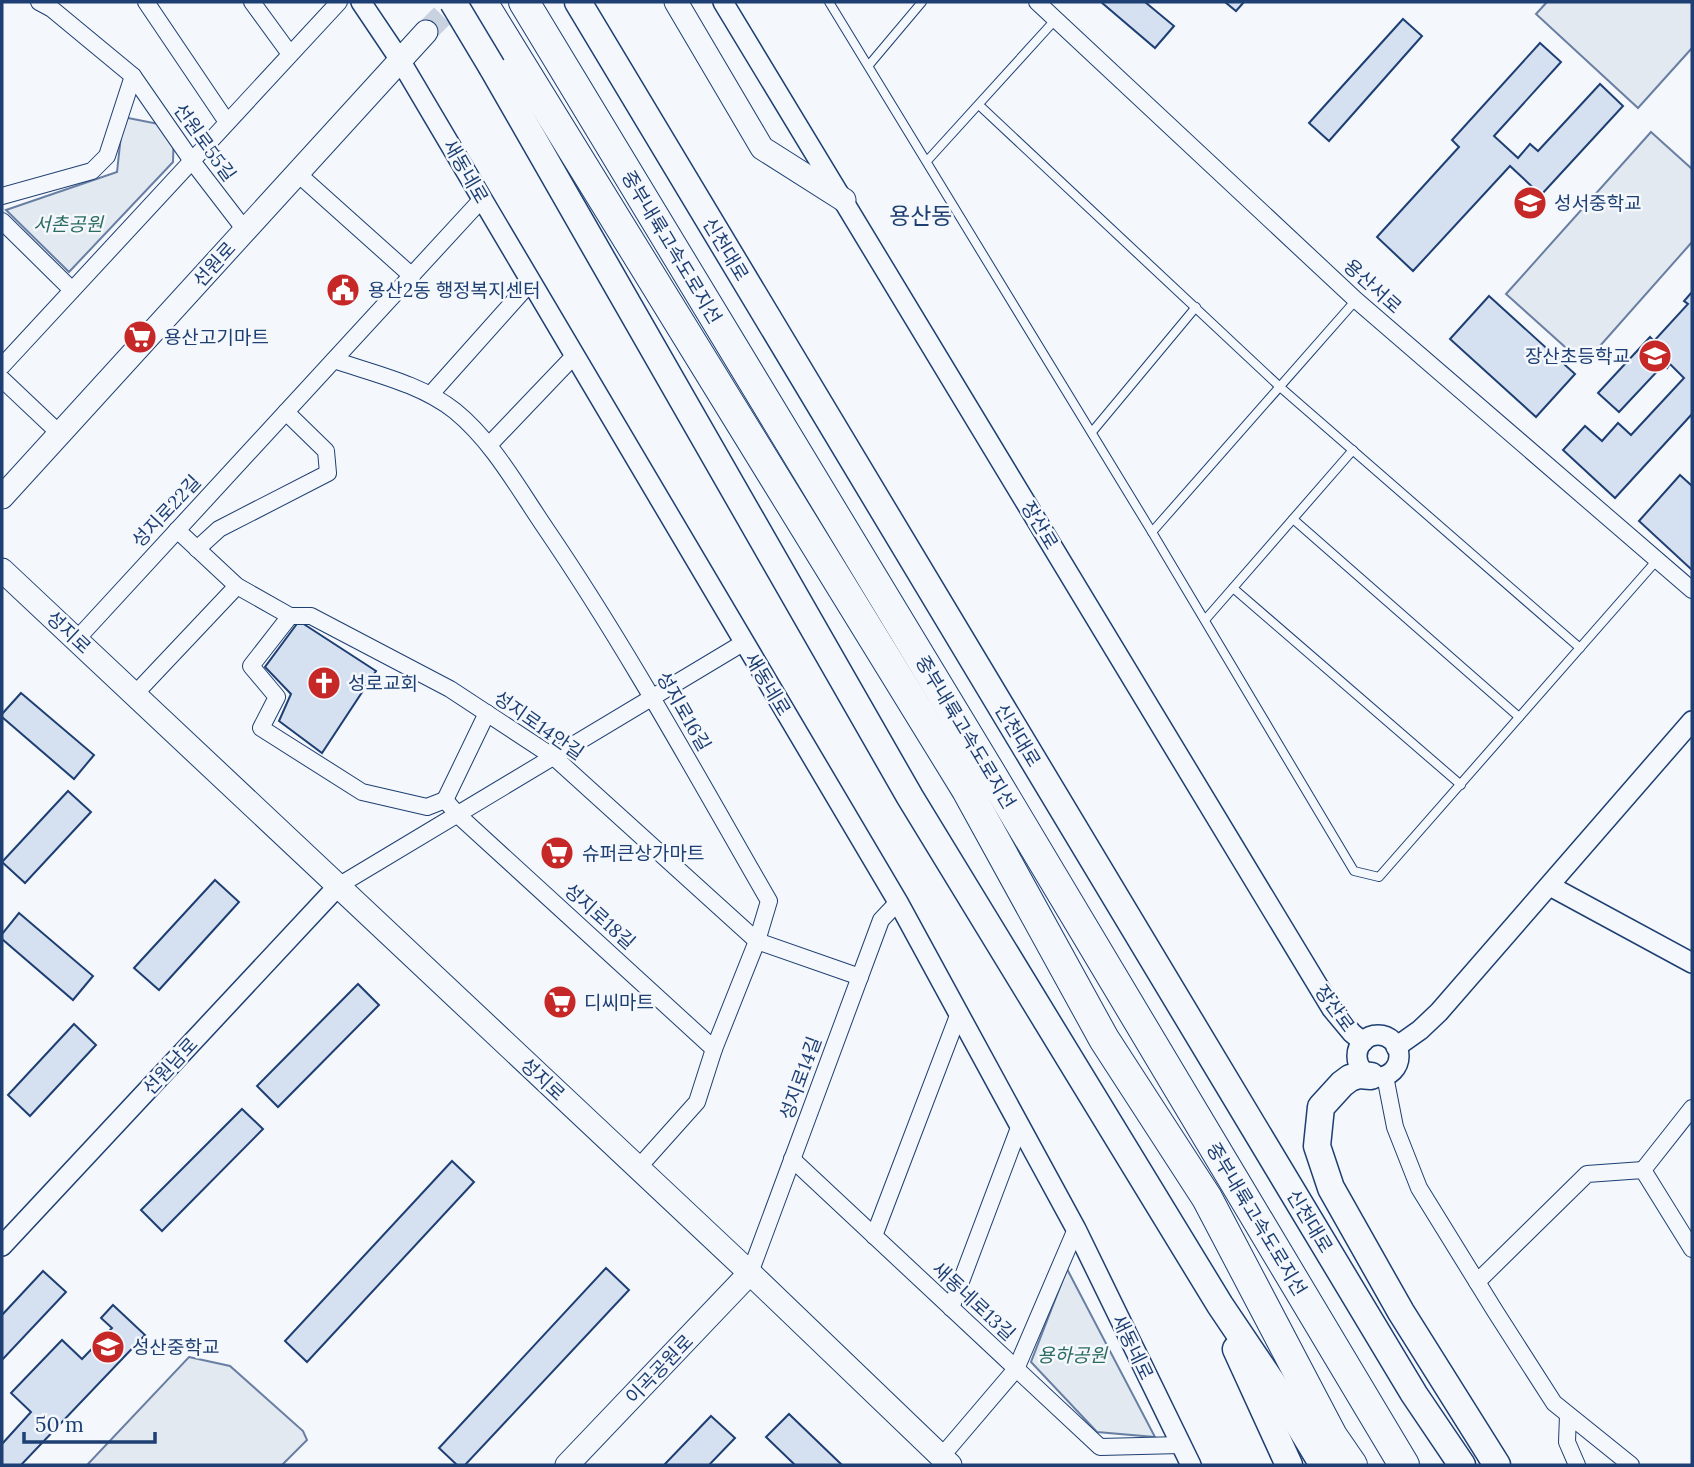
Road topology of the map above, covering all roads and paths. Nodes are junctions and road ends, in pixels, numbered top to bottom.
1 (146, 2) edge
2 (252, 2) edge
3 (339, 2) edge
4 (361, 2) edge
5 (453, 2) edge
6 (482, 2) edge
7 (524, 2) edge
8 (578, 2) edge
9 (676, 2) edge
10 (723, 2) edge
11 (830, 2) edge
12 (922, 2) edge
13 (1037, 2) edge
14 (48, 4) edge
15 (1056, 19) junction
16 (426, 32) tunnel mouth
17 (290, 54) junction
18 (400, 60) junction
19 (869, 65) junction
20 (133, 76) junction
21 (979, 105) junction
22 (228, 122) junction
23 (191, 161) junction
24 (927, 161) junction
25 (297, 173) junction
26 (2, 196) edge
27 (482, 199) junction
28 (844, 200) junction
29 (2, 221) edge
30 (245, 230) junction
31 (412, 276) junction
32 (531, 282) junction
33 (72, 290) junction
34 (1356, 300) junction
35 (1195, 307) junction
36 (574, 356) junction
37 (334, 360) junction
38 (2, 366) edge
39 (2, 379) edge
40 (1280, 387) junction
41 (431, 394) junction
42 (286, 412) junction
43 (1091, 432) junction
44 (60, 433) junction
45 (489, 445) junction
46 (1353, 450) junction
47 (2, 497) edge
48 (1293, 519) junction
49 (177, 530) junction
50 (1153, 532) junction
51 (197, 550) junction
52 (1658, 559) junction
53 (2, 570) edge
54 (237, 586) junction
55 (1233, 588) junction
56 (1692, 590) edge
57 (290, 616) junction
58 (1205, 620) junction
59 (77, 639) junction
60 (743, 643) junction
61 (1580, 648) junction
62 (135, 694) junction
63 (652, 698) junction
64 (487, 713) junction
65 (1519, 718) junction
66 (1692, 721) edge
67 (555, 758) junction
68 (1461, 785) junction
69 (445, 800) junction
70 (458, 815) junction
71 (338, 886) junction
72 (1550, 886) junction
73 (898, 902) junction
74 (757, 941) junction
75 (1692, 963) edge
76 (860, 977) junction
77 (959, 1013) junction
78 (1363, 1042) junction
79 (1396, 1047) junction
80 (714, 1049) junction
81 (1378, 1076) junction
82 (1692, 1108) edge
83 (1020, 1125) junction
84 (792, 1159) junction
85 (638, 1168) junction
86 (1643, 1170) junction
87 (1076, 1229) junction
88 (874, 1236) junction
89 (2, 1246) edge
90 (1692, 1249) edge
91 (750, 1273) junction
92 (1477, 1282) junction
93 (1220, 1305) junction
94 (951, 1308) junction
95 (1016, 1369) junction
96 (1568, 1415) junction
97 (1181, 1445) junction
98 (946, 1461) edge
99 (567, 1465) edge
100 (1191, 1465) edge
101 (1289, 1465) edge
102 (1324, 1465) edge
103 (1352, 1465) edge
104 (1404, 1465) edge
105 (1462, 1465) edge
106 (1497, 1465) edge
107 (1577, 1465) edge
108 (1631, 1465) edge

1 - 22 street, 선원로55길
2 - 17 street
3 - 17 street
4 - 18 street, 새동네로
5 - 93 highway, bridge
6 - 103 highway, 중부내륙고속도로지선
7 - 104 highway, 중부내륙고속도로지선
8 - 105 highway, 신천대로
9 - 28 main road
10 - 28 street, 장산로
11 - 19 lane
12 - 19 lane
13 - 15 street, 용산서로
14 - 20 street, 선원로55길
15 - 21 lane
15 - 34 street, 용산서로
16 - 18 main road, 선원로
17 - 22 street
18 - 25 main road, 선원로
18 - 27 street, 새동네로
19 - 24 lane
20 - 23 street, 선원로55길
20 - 26 street
21 - 24 lane
21 - 35 lane
22 - 23 street
23 - 30 street, 선원로55길
23 - 33 street
24 - 43 lane
25 - 30 main road, 선원로
25 - 31 street
27 - 31 street, 성지로22길
27 - 32 street, 새동네로
28 - 78 street, 장산로
29 - 33 street
30 - 44 main road, 선원로
31 - 37 street, 성지로22길
32 - 36 street, 새동네로
32 - 41 street
33 - 38 street
34 - 40 lane
34 - 52 street, 용산서로
35 - 40 lane
35 - 43 lane
36 - 45 street
36 - 60 street, 새동네로
37 - 41 street, 성지로16길
37 - 42 street, 성지로22길
39 - 44 street
40 - 46 lane
40 - 50 lane
41 - 45 street, 성지로16길
42 - 49 street, 성지로22길
42 - 51 street
43 - 50 lane
44 - 47 main road, 선원로
45 - 63 street, 성지로16길
46 - 48 lane
46 - 61 lane
48 - 55 lane
48 - 65 lane
49 - 51 street, 성지로14안길
49 - 59 street, 성지로22길
50 - 58 lane
51 - 54 street, 성지로14안길
52 - 56 street, 용산서로
52 - 61 lane
53 - 59 main road, 성지로
54 - 57 street, 성지로14안길
54 - 62 street
55 - 58 lane
55 - 68 lane
57 - 64 street, 성지로14안길
57 - 69 street
58 - 68 lane
59 - 62 main road, 성지로
60 - 63 street
60 - 73 street, 새동네로
61 - 65 lane
62 - 71 main road, 성지로
63 - 67 street
63 - 74 street, 성지로16길
64 - 67 street, 성지로14안길
64 - 69 street
65 - 68 lane
66 - 72 street
67 - 70 street
67 - 74 street, 성지로14안길
69 - 70 street, 성지로18길
70 - 71 street
70 - 80 street, 성지로18길
71 - 85 main road, 성지로
71 - 89 street, 선원남로
72 - 75 street
72 - 79 street
73 - 76 street, 성지로14길
73 - 77 street, 새동네로
74 - 76 street, 성지로14안길
74 - 80 street, 성지로16길
76 - 84 street, 성지로14길
77 - 83 street, 새동네로
77 - 88 street
78 - 79 street
78 - 81 street
79 - 81 street
80 - 85 street, 성지로16길
81 - 92 street
81 - 106 highway
82 - 86 street
83 - 87 street, 새동네로
83 - 94 street
84 - 88 street, 새동네로13길
84 - 91 street, 성지로14길
85 - 91 main road, 성지로
86 - 90 street
86 - 92 street
87 - 95 street
87 - 97 street, 새동네로
88 - 94 street, 새동네로13길
91 - 98 main road, 성지로
91 - 99 main road, 이곡공원로
92 - 96 street
93 - 101 highway
93 - 102 highway
94 - 95 street, 새동네로13길
95 - 97 street, 새동네로13길
95 - 98 street
96 - 107 street
96 - 108 street
97 - 100 street, 새동네로

